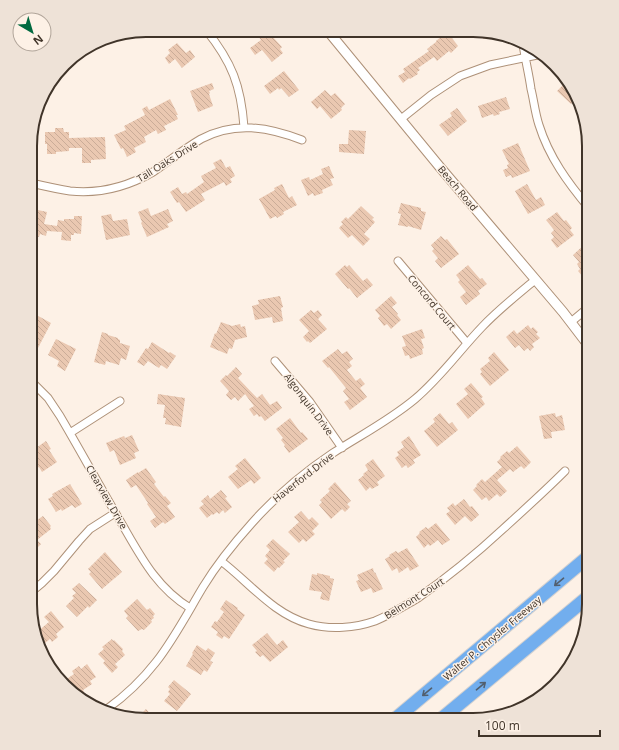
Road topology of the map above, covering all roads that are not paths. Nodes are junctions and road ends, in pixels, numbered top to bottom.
1 (211, 37) edge
2 (334, 37) edge
3 (524, 50) edge
4 (535, 56) edge
5 (525, 58) junction
6 (402, 119) junction
7 (244, 127) junction
8 (302, 140) dead end
9 (37, 184) edge
10 (582, 198) edge
11 (398, 261) dead end
12 (535, 280) junction
13 (582, 313) edge
14 (571, 322) junction
15 (582, 337) edge
16 (467, 343) junction
17 (275, 361) dead end
18 (37, 387) edge
19 (120, 401) dead end
20 (70, 433) junction
21 (342, 448) junction
22 (565, 471) dead end
23 (115, 513) junction
24 (221, 561) junction
25 (582, 562) edge
26 (37, 585) edge
27 (582, 602) edge
28 (190, 608) junction
29 (110, 707) edge
30 (402, 713) edge
31 (448, 713) edge

1 - 7 street
2 - 6 street, Beach Road
3 - 5 street
4 - 5 street
5 - 6 street
5 - 10 street
6 - 12 street, Beach Road
7 - 8 street, Tall Oaks Drive
7 - 9 street, Tall Oaks Drive
11 - 16 street, Concord Court
12 - 14 street, Beach Road
12 - 16 street, Haverford Drive
13 - 14 street
14 - 15 street, Beach Road
16 - 21 street, Haverford Drive
17 - 21 street, Algonquin Drive
18 - 20 street, Clearview Drive
19 - 20 street
20 - 23 street, Clearview Drive
21 - 24 street, Haverford Drive
22 - 24 street, Belmont Court
23 - 26 street
23 - 28 street, Clearview Drive
24 - 28 street, Haverford Drive
25 -> 30 highway, Walter P. Chrysler Freeway
31 -> 27 highway
28 - 29 street, Haverford Drive

